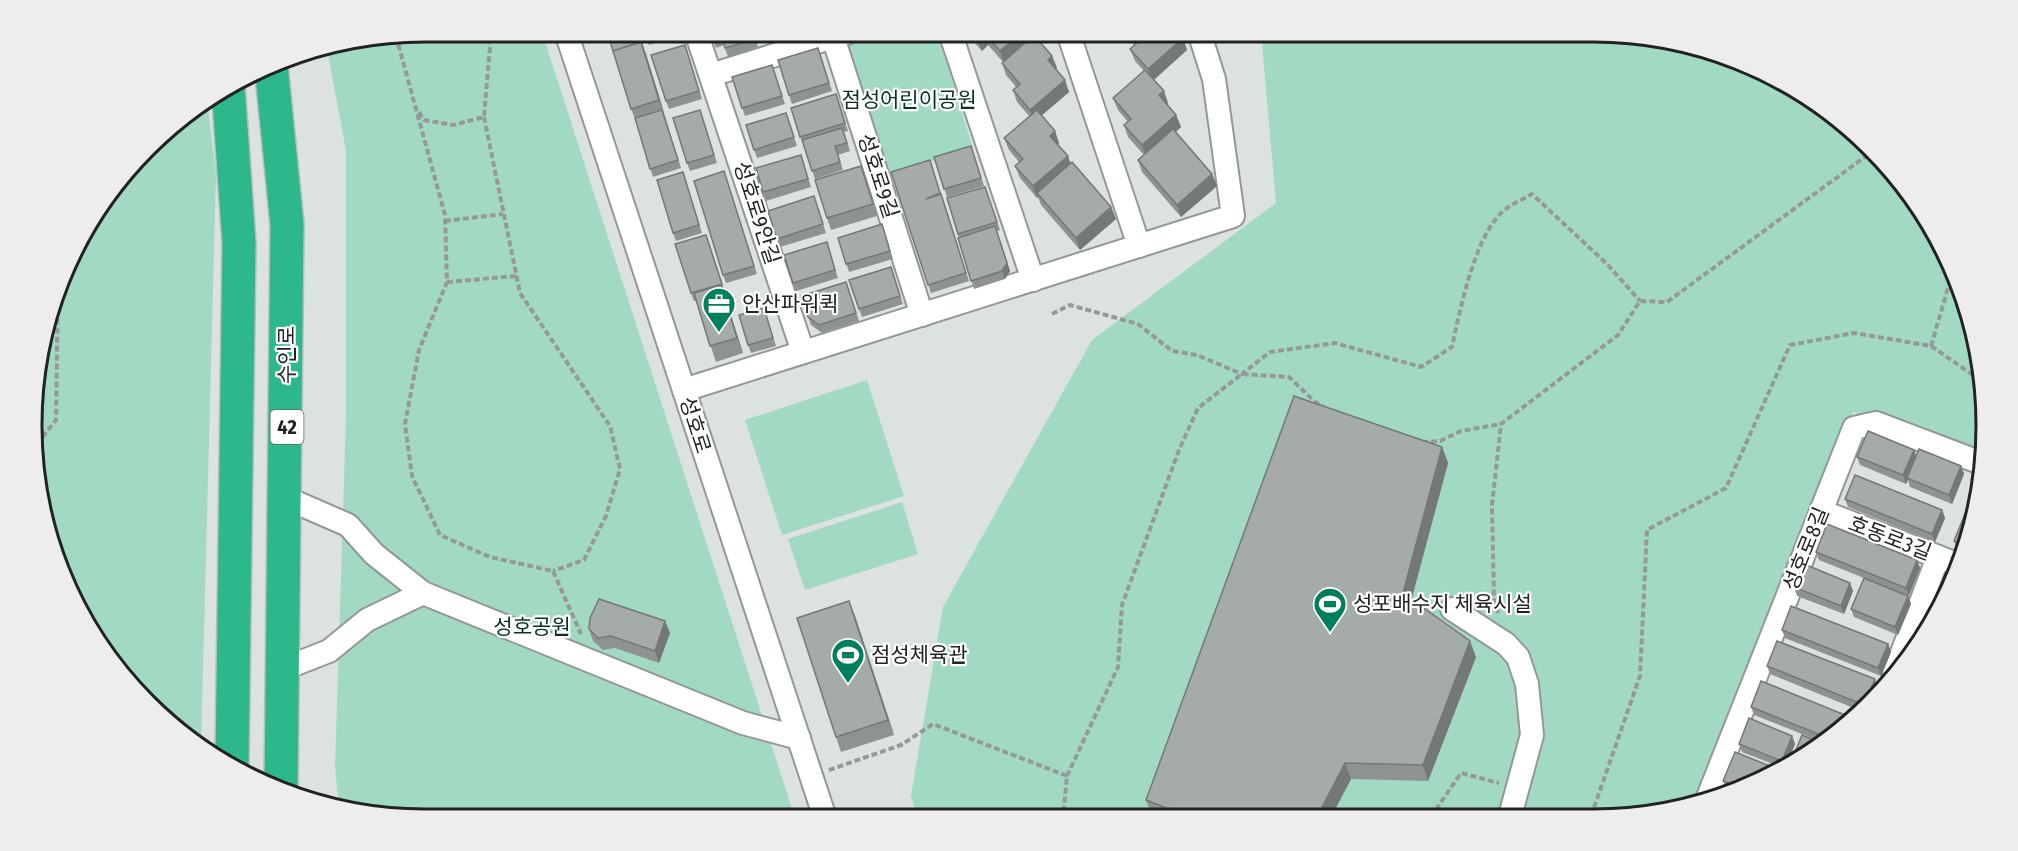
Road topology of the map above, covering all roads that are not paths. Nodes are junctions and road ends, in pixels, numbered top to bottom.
1 (569, 42) edge
2 (699, 42) edge
3 (816, 42) edge
4 (843, 42) edge
5 (953, 42) edge
6 (1071, 42) edge
7 (1202, 42) edge
8 (272, 74) edge
9 (711, 75) junction
10 (229, 96) edge
11 (1139, 246) junction
12 (1033, 280) junction
13 (922, 315) junction
14 (803, 352) junction
15 (684, 390) junction
16 (1974, 460) edge
17 (286, 498) junction
18 (1821, 511) junction
19 (1938, 557) junction
20 (1951, 562) edge
21 (423, 593) junction
22 (1452, 609) dead end
23 (1903, 651) edge
24 (283, 669) junction
25 (799, 738) junction
26 (232, 757) edge
27 (281, 781) edge
28 (1711, 791) edge
29 (822, 809) edge
30 (1511, 809) edge

1 - 15 street, 성호로
2 - 9 street, 성호로9안길
3 - 9 street
4 - 13 street, 성호로9길
5 - 12 street
6 - 11 street
7 - 11 street
8 - 17 highway, 수인로 / 42
9 - 14 street, 성호로9안길
10 - 26 highway
11 - 12 street
12 - 13 street
13 - 14 street
14 - 15 street
15 - 25 street, 성호로
16 - 18 street, 성호로8길
17 - 21 street
17 - 24 highway, 수인로 / 42
18 - 19 street, 호동로3길
18 - 28 street, 성호로8길
19 - 20 street, 호동로3길
19 - 23 street
21 - 24 street
21 - 25 street
22 - 30 street
24 - 27 highway, 수인로 / 42
25 - 29 street, 성호로

